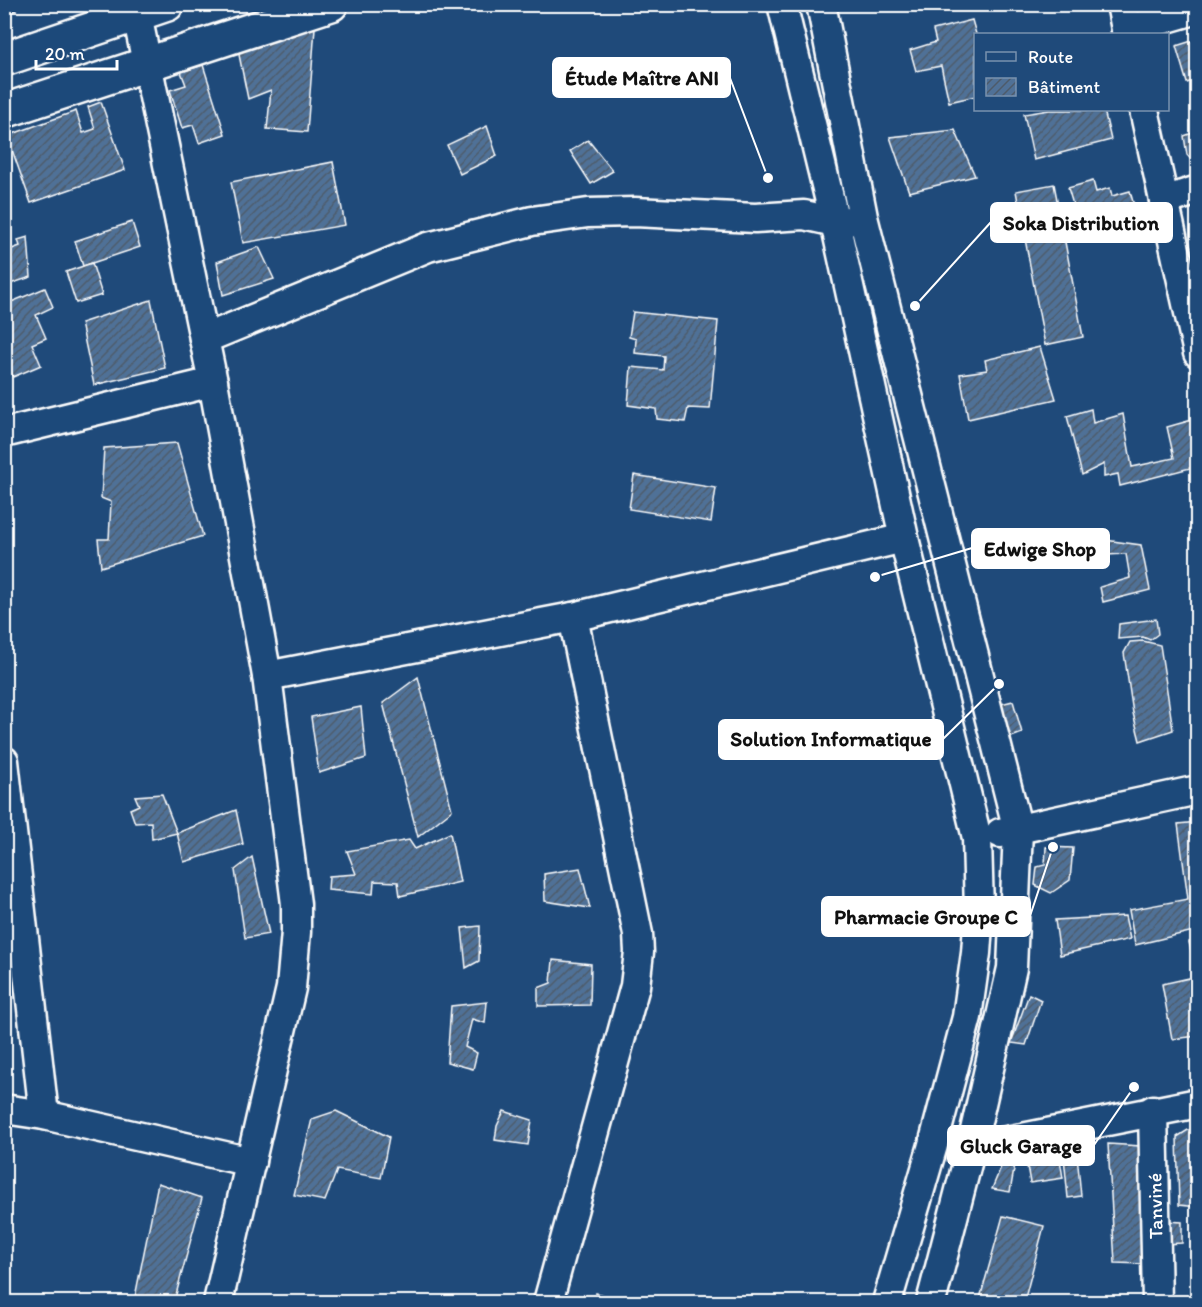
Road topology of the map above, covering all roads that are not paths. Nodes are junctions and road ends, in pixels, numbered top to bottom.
1 (331, 4) edge
2 (782, 4) edge
3 (821, 4) edge
4 (1197, 9) edge
5 (152, 10) edge
6 (1125, 23) edge
7 (4, 59) edge
8 (149, 65) junction
9 (4, 111) edge
10 (1144, 111) edge
11 (856, 184) junction
12 (827, 189) junction
13 (1197, 190) edge
14 (1164, 201) junction
15 (804, 215) junction
16 (863, 217) junction
17 (835, 222) junction
18 (204, 339) junction
19 (1197, 353) edge
20 (213, 382) junction
21 (4, 434) edge
22 (904, 538) junction
23 (573, 617) junction
24 (267, 676) junction
25 (4, 761) edge
26 (1197, 790) edge
27 (1018, 830) junction
28 (977, 838) junction
29 (1197, 1103) edge
30 (4, 1109) edge
31 (1154, 1110) junction
32 (44, 1115) junction
33 (971, 1148) junction
34 (251, 1162) junction
35 (218, 1302) edge
36 (548, 1302) edge
37 (887, 1302) edge
38 (931, 1302) edge
39 (1157, 1302) edge

1 - 8 main road
2 - 12 street
3 - 11 street
4 - 6 street
5 - 7 main road
5 - 8 street
8 - 9 main road
8 - 18 street
10 - 14 street
11 - 12 street
11 - 16 street
12 - 15 street
12 - 17 street
13 - 14 street
14 - 19 street
15 - 17 street
15 - 18 street
16 - 17 street
16 - 27 street
17 - 22 street
18 - 20 street
20 - 21 street
20 - 24 street
22 - 23 street
22 - 28 street
23 - 24 street
23 - 36 street
24 - 34 street
25 - 32 street
26 - 27 street
27 - 28 street
27 - 33 street
28 - 37 street
29 - 31 street
30 - 32 street
31 - 33 street
31 - 39 street, Tanviné
32 - 34 street
33 - 38 street
34 - 35 street

